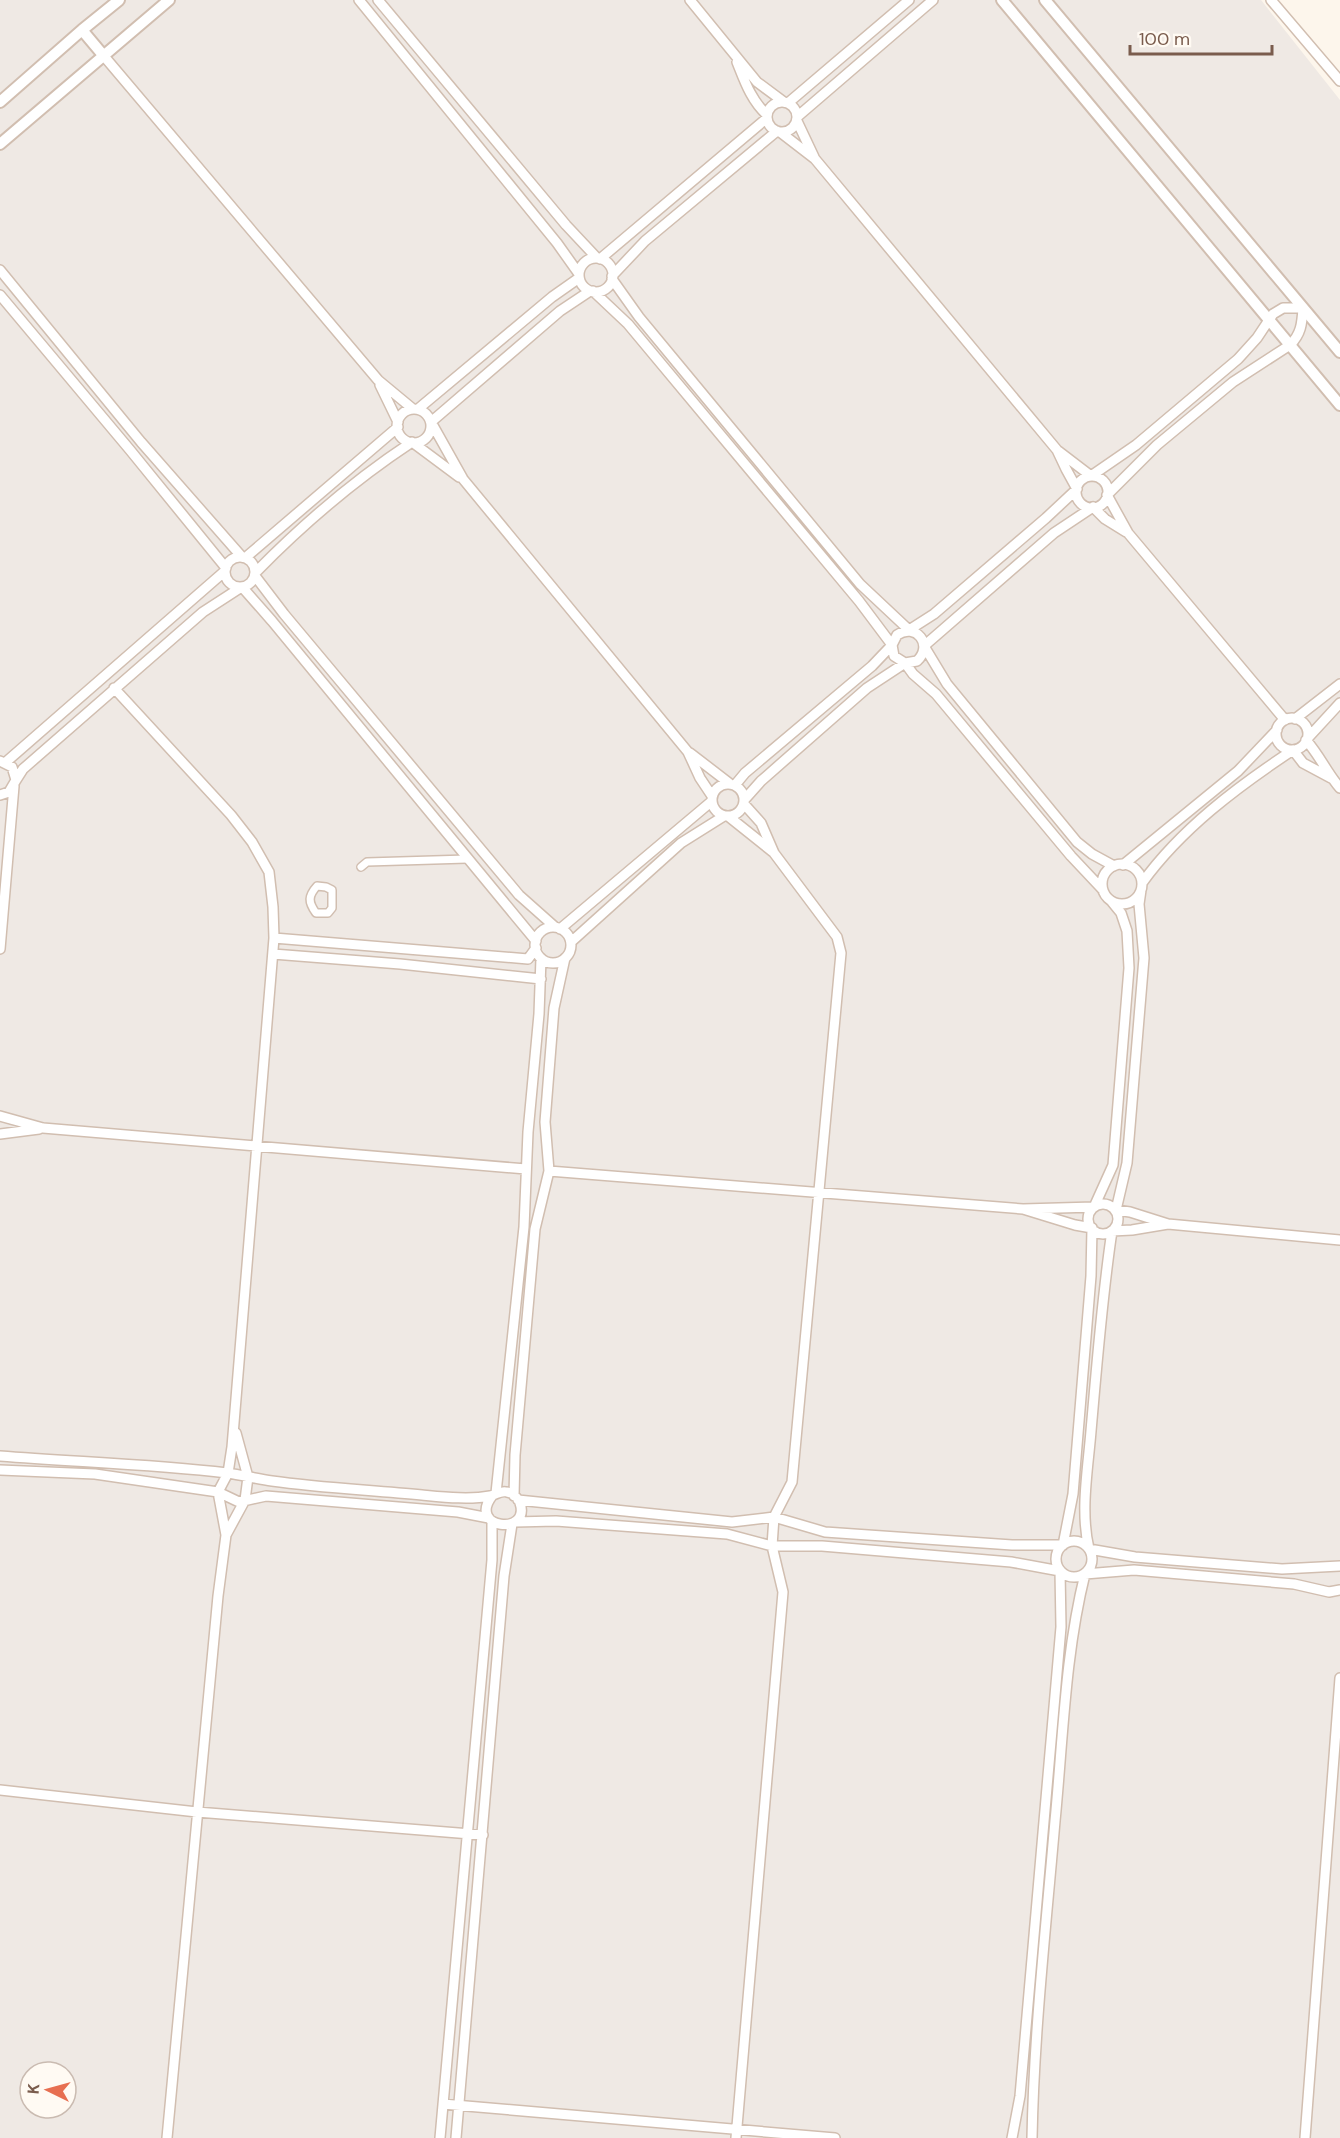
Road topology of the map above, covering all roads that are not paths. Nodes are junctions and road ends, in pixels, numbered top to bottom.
1 (119, 0) edge
2 (170, 0) edge
3 (359, 0) edge
4 (378, 0) edge
5 (690, 0) edge
6 (909, 0) edge
7 (933, 0) edge
8 (1002, 0) edge
9 (1045, 0) edge
10 (1271, 0) edge
11 (81, 30) junction
12 (734, 54) junction
13 (103, 55) junction
14 (1340, 81) edge
15 (0, 102) edge
16 (786, 102) junction
17 (767, 117) junction
18 (797, 119) junction
19 (778, 132) junction
20 (0, 144) edge
21 (815, 159) junction
22 (598, 258) junction
23 (0, 270) edge
24 (579, 276) junction
25 (612, 278) junction
26 (592, 291) junction
27 (0, 295) edge
28 (1304, 309) junction
29 (1268, 319) junction
30 (657, 339) junction
31 (1290, 345) junction
32 (647, 347) junction
33 (1340, 352) edge
34 (378, 380) junction
35 (1340, 405) edge
36 (415, 409) junction
37 (719, 414) junction
38 (431, 422) junction
39 (710, 422) junction
40 (398, 424) junction
41 (141, 442) junction
42 (411, 442) junction
43 (130, 450) junction
44 (1057, 450) junction
45 (1091, 476) junction
46 (772, 478) junction
47 (463, 479) junction
48 (763, 486) junction
49 (1077, 489) junction
50 (1107, 495) junction
51 (1092, 507) junction
52 (1128, 533) junction
53 (244, 557) junction
54 (225, 570) junction
55 (256, 574) junction
56 (852, 575) junction
57 (843, 582) junction
58 (241, 588) junction
59 (909, 630) junction
60 (891, 645) junction
61 (924, 646) junction
62 (905, 663) junction
63 (336, 675) junction
64 (1340, 684) edge
65 (324, 685) junction
66 (114, 688) junction
67 (1340, 703) edge
68 (1295, 719) junction
69 (1285, 720) junction
70 (1277, 730) junction
71 (1306, 740) junction
72 (1293, 750) junction
73 (688, 752) junction
74 (3, 761) edge
75 (1331, 778) junction
76 (15, 783) junction
77 (732, 784) junction
78 (1340, 788) edge
79 (0, 795) edge
80 (712, 799) junction
81 (744, 802) junction
82 (726, 816) junction
83 (1178, 819) junction
84 (1187, 831) junction
85 (774, 853) junction
86 (467, 858) junction
87 (1118, 865) junction
88 (361, 867) dead end
89 (1141, 887) junction
90 (1103, 890) junction
91 (1112, 902) junction
92 (557, 928) junction
93 (274, 938) junction
94 (570, 942) junction
95 (536, 944) junction
96 (0, 949) edge
97 (273, 954) junction
98 (541, 958) junction
99 (565, 958) junction
100 (541, 979) junction
101 (0, 1116) edge
102 (44, 1128) junction
103 (0, 1134) edge
104 (257, 1146) junction
105 (526, 1169) junction
106 (549, 1171) junction
107 (820, 1194) junction
108 (1094, 1207) junction
109 (1023, 1209) junction
110 (1116, 1210) junction
111 (1168, 1224) junction
112 (1092, 1228) junction
113 (1112, 1231) junction
114 (1340, 1240) edge
115 (517, 1298) junction
116 (529, 1299) junction
117 (233, 1425) junction
118 (0, 1456) edge
119 (0, 1470) edge
120 (228, 1473) junction
121 (248, 1477) junction
122 (354, 1489) junction
123 (218, 1492) junction
124 (494, 1495) junction
125 (516, 1498) junction
126 (245, 1500) junction
127 (352, 1503) junction
128 (774, 1517) junction
129 (491, 1520) junction
130 (513, 1523) junction
131 (226, 1535) junction
132 (1063, 1545) junction
133 (772, 1546) junction
134 (1089, 1549) junction
135 (1340, 1566) edge
136 (1060, 1571) junction
137 (1085, 1574) junction
138 (1340, 1590) edge
139 (484, 1638) junction
140 (499, 1639) junction
141 (1340, 1678) edge
142 (1047, 1778) junction
143 (1059, 1780) junction
144 (0, 1790) edge
145 (197, 1812) junction
146 (467, 1833) junction
147 (483, 1835) junction
148 (1035, 1912) junction
149 (1047, 1913) junction
150 (1026, 2014) junction
151 (1038, 2015) junction
152 (443, 2104) junction
153 (459, 2106) junction
154 (737, 2134) edge
155 (167, 2138) edge
156 (440, 2138) edge
157 (456, 2138) edge
158 (835, 2138) edge
159 (1012, 2138) edge
160 (1018, 2138) edge
161 (1027, 2138) edge
162 (1032, 2138) edge
163 (1305, 2138) edge

1 - 11 street
2 - 13 street
3 - 24 street
4 - 22 street
5 - 12 street
6 - 16 street
7 - 18 street
8 - 29 street
9 - 28 street
10 - 14 street
11 - 13 street
11 - 15 street
12 - 16 street
12 - 17 street
13 - 20 street
13 - 34 street
16 - 17 street
16 - 18 street
17 - 19 street
17 - 22 street
18 - 19 street
18 - 21 street
19 - 21 street
19 - 25 street
21 - 44 street
22 - 24 street
22 - 25 street
23 - 41 street
24 - 26 street
24 - 36 street
25 - 26 street
25 - 30 street
26 - 32 street
26 - 38 street
27 - 43 street
28 - 29 street
28 - 31 street
28 - 33 street
29 - 31 street
29 - 45 street
30 - 32 street
30 - 37 street
31 - 35 street
31 - 50 street
32 - 39 street
34 - 36 street
34 - 40 street
36 - 38 street
36 - 40 street
37 - 39 street
37 - 46 street
38 - 42 street
38 - 47 street
39 - 48 street
40 - 42 street
40 - 53 street
41 - 43 street
41 - 53 street
42 - 47 street
42 - 55 street
43 - 54 street
44 - 45 street
44 - 49 street
45 - 49 street
45 - 50 street
46 - 48 street
46 - 56 street
47 - 73 street
48 - 57 street
49 - 51 street
49 - 59 street
50 - 51 street
50 - 52 street
51 - 52 street
51 - 61 street
52 - 69 street
53 - 54 street
53 - 55 street
54 - 58 street
54 - 74 street
55 - 58 street
55 - 63 street
56 - 57 street
56 - 59 street
57 - 60 street
58 - 65 street
58 - 66 street
59 - 60 street
59 - 61 street
60 - 62 street
60 - 77 street
61 - 62 street
61 - 87 street
62 - 81 street
62 - 90 street
63 - 65 street
63 - 92 street
64 - 68 street
65 - 86 street
66 - 76 street
66 - 93 street
67 - 71 street
68 - 69 street
68 - 71 street
69 - 70 street
70 - 72 street
70 - 83 street
71 - 72 street
71 - 75 street
72 - 75 street
72 - 84 street
73 - 77 street
73 - 80 street
74 - 76 street
75 - 78 street
76 - 79 street
76 - 96 street
77 - 80 street
77 - 81 street
80 - 82 street
80 - 92 street
81 - 82 street
81 - 85 street
82 - 85 street
82 - 94 street
83 - 84 street
83 - 87 street
84 - 89 street
85 - 107 street
86 - 88 street
86 - 95 street
87 - 89 street
87 - 90 street
89 - 91 street
89 - 110 street
90 - 91 street
91 - 108 street
92 - 94 street
92 - 95 street
93 - 95 street
93 - 97 street
94 - 99 street
95 - 98 street
97 - 100 street
97 - 104 street
98 - 99 street
98 - 100 street
99 - 106 street
100 - 105 street
101 - 102 street
102 - 103 street
102 - 104 street
104 - 105 street
104 - 117 street
105 - 115 street
106 - 107 street
106 - 116 street
107 - 109 street
107 - 128 street
108 - 109 street
108 - 110 street
108 - 112 street
109 - 112 street
110 - 111 street
110 - 113 street
111 - 113 street
111 - 114 street
112 - 113 street
112 - 132 street
113 - 134 street
115 - 116 street
115 - 124 street
116 - 125 street
117 - 120 street
117 - 121 street
118 - 120 street
119 - 123 street
120 - 121 street
120 - 123 street
121 - 122 street
121 - 126 street
122 - 124 street
122 - 127 street
123 - 126 street
123 - 131 street
124 - 125 street
124 - 129 street
125 - 128 street
125 - 130 street
126 - 127 street
126 - 131 street
127 - 129 street
128 - 132 street
128 - 133 street
129 - 130 street
129 - 139 street
130 - 133 street
130 - 140 street
131 - 145 street
132 - 134 street
132 - 136 street
133 - 136 street
133 - 154 street
134 - 135 street
134 - 137 street
136 - 137 street
136 - 142 street
137 - 138 street
137 - 143 street
139 - 140 street
139 - 146 street
140 - 147 street
141 - 163 street
142 - 143 street
142 - 148 street
143 - 149 street
144 - 145 street
145 - 146 street
145 - 155 street
146 - 147 street
146 - 152 street
147 - 153 street
148 - 149 street
148 - 150 street
149 - 151 street
150 - 151 street
150 - 159 street
151 - 162 street
152 - 153 street
152 - 156 street
153 - 154 street
153 - 157 street
154 - 158 street
160 - 161 street

